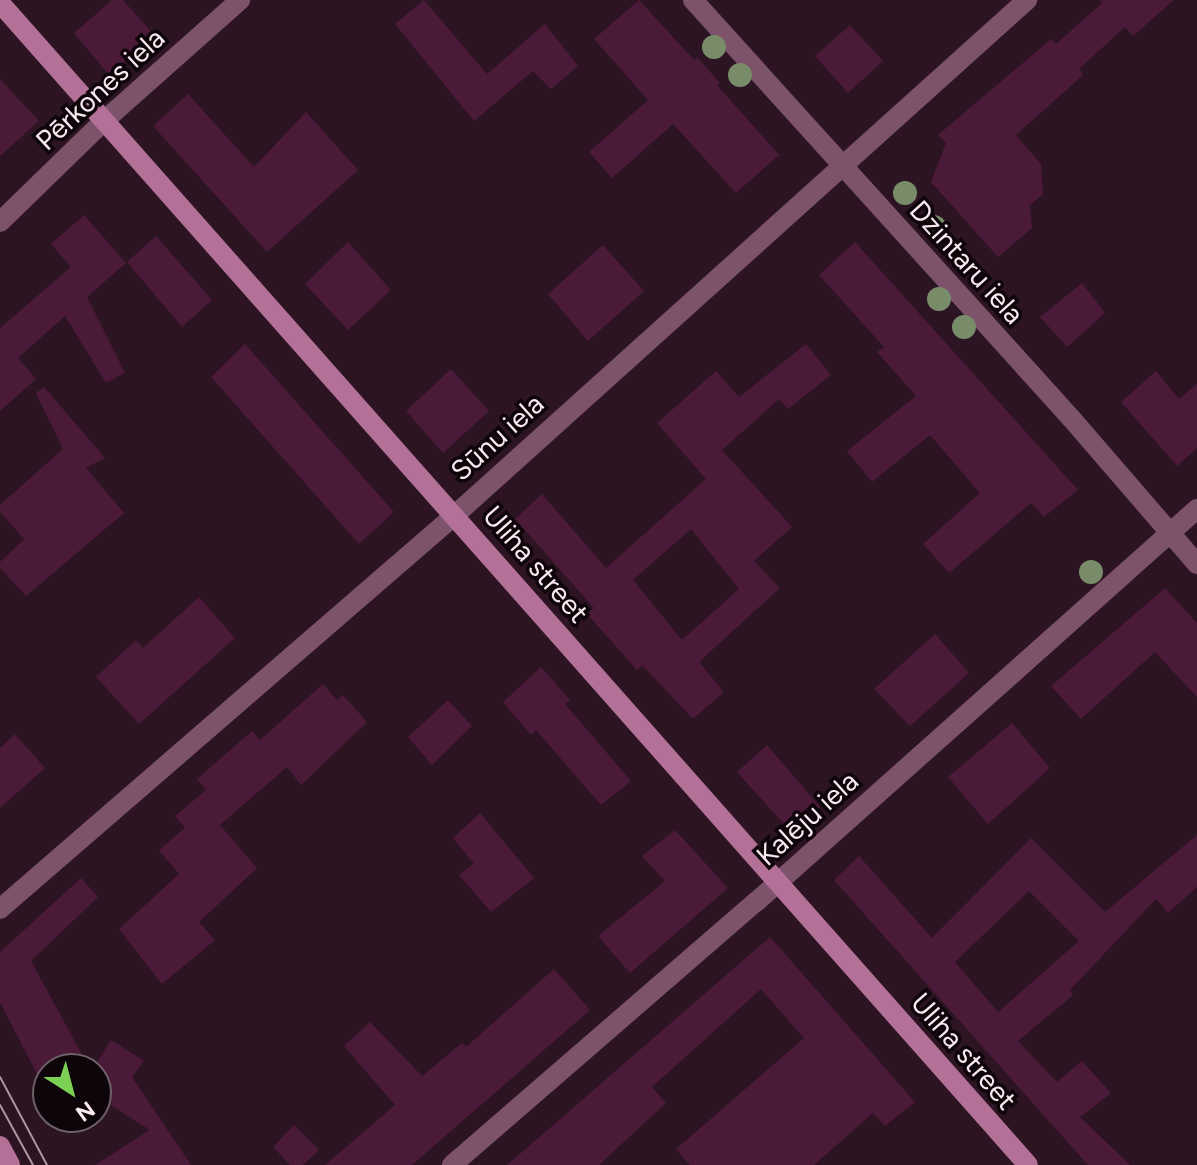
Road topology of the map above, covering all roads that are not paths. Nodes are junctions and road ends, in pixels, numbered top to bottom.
1 (240, 0) edge
2 (693, 0) edge
3 (1027, 0) edge
4 (0, 3) edge
5 (105, 120) junction
6 (843, 166) junction
7 (0, 222) edge
8 (1197, 509) edge
9 (455, 515) junction
10 (1170, 533) junction
11 (1197, 564) edge
12 (777, 881) junction
13 (0, 909) edge
14 (0, 1146) edge
15 (10, 1165) edge
16 (452, 1165) edge
17 (1028, 1165) edge

1 - 5 street, Pērkones iela
2 - 6 street, Dzintaru iela
3 - 6 street, Sūnu iela
4 - 5 main road, Uliha street
5 - 7 street, Pērkones iela
5 - 9 main road, Uliha street
6 - 9 street, Sūnu iela
6 - 10 street, Dzintaru iela
8 - 10 street, Kalēju iela
9 - 12 main road, Uliha street
9 - 13 street, Sūnu iela
10 - 11 street, Dzintaru iela
10 - 12 street, Kalēju iela
12 - 16 street, Kalēju iela
12 - 17 main road, Uliha street
14 - 15 main road

